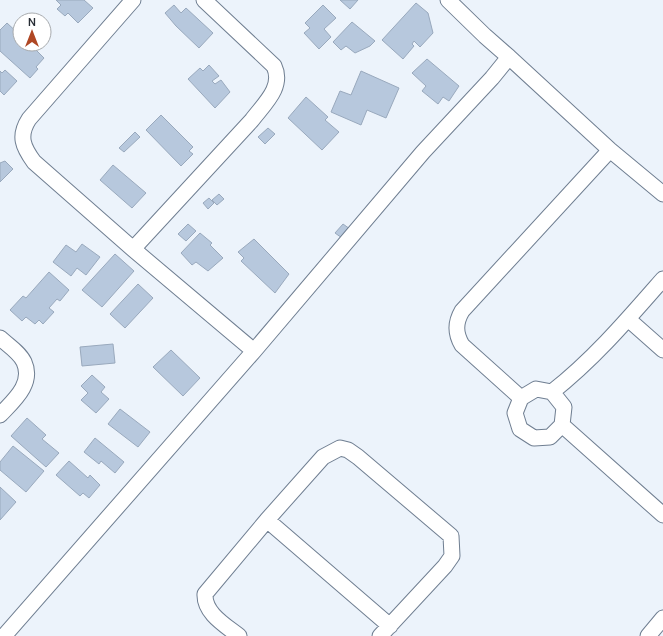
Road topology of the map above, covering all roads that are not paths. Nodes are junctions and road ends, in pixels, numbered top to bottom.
1 (133, 0) edge
2 (204, 0) edge
3 (448, 0) edge
4 (509, 57) junction
5 (610, 150) junction
6 (663, 194) edge
7 (133, 249) junction
8 (663, 279) edge
9 (628, 319) junction
10 (0, 338) edge
11 (663, 350) edge
12 (254, 351) junction
13 (552, 392) junction
14 (521, 398) junction
15 (0, 415) edge
16 (562, 425) junction
17 (663, 515) edge
18 (267, 520) junction
19 (663, 618) edge
20 (385, 631) edge
21 (4, 636) edge
22 (239, 636) edge
23 (648, 636) edge

1 - 7 street
2 - 7 street
3 - 4 street
4 - 5 street
4 - 12 street
5 - 6 street
5 - 14 street
7 - 12 street
8 - 9 street
9 - 11 street
9 - 13 street
10 - 15 street
12 - 21 street
13 - 14 street
13 - 16 street
14 - 16 street
16 - 17 street
18 - 20 street
18 - 20 street
18 - 22 street
19 - 23 street

